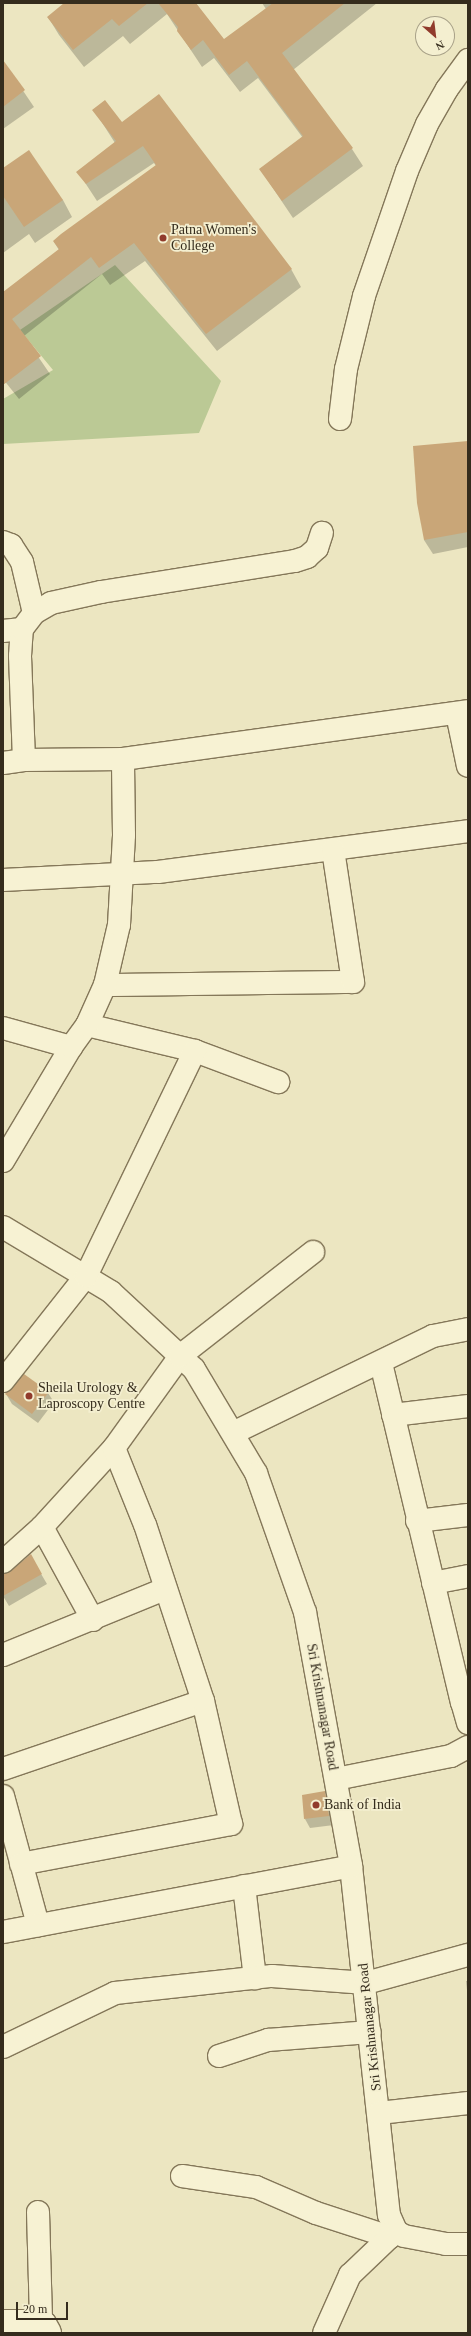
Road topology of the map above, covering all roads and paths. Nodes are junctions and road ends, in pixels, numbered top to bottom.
1 (468, 60) edge
2 (340, 419) dead end
3 (322, 533) dead end
4 (3, 542) edge
5 (20, 624) edge
6 (463, 712) edge
7 (123, 759) junction
8 (14, 761) edge
9 (468, 766) edge
10 (468, 831) edge
11 (333, 850) junction
12 (123, 873) junction
13 (3, 880) edge
14 (105, 985) junction
15 (87, 1025) junction
16 (3, 1028) edge
17 (71, 1046) junction
18 (195, 1051) junction
19 (278, 1082) dead end
20 (3, 1161) edge
21 (3, 1227) edge
22 (313, 1252) dead end
23 (86, 1276) junction
24 (468, 1329) edge
25 (180, 1356) junction
26 (381, 1363) junction
27 (3, 1381) edge
28 (468, 1406) edge
29 (393, 1415) junction
30 (233, 1434) junction
31 (114, 1448) junction
32 (468, 1515) edge
33 (417, 1521) junction
34 (42, 1527) junction
35 (3, 1562) edge
36 (468, 1576) edge
37 (432, 1582) junction
38 (165, 1589) junction
39 (93, 1620) junction
40 (3, 1655) edge
41 (202, 1701) junction
42 (465, 1702) edge
43 (468, 1723) edge
44 (468, 1747) edge
45 (3, 1769) edge
46 (336, 1779) junction
47 (3, 1796) edge
48 (21, 1864) junction
49 (351, 1866) junction
50 (244, 1886) junction
51 (38, 1925) junction
52 (3, 1932) edge
53 (468, 1955) edge
54 (255, 1978) junction
55 (366, 1982) junction
56 (370, 2032) junction
57 (3, 2047) edge
58 (219, 2056) dead end
59 (468, 2103) edge
60 (379, 2113) junction
61 (182, 2176) dead end
62 (38, 2212) dead end
63 (393, 2234) junction
64 (468, 2244) edge
65 (3, 2321) edge
66 (46, 2327) edge
67 (324, 2333) edge

1 - 2 street
3 - 5 street
4 - 5 street
5 - 8 street
6 - 7 street
6 - 9 street
7 - 8 street
7 - 12 street
10 - 11 street
11 - 12 street
11 - 14 street
12 - 13 street
12 - 14 street
14 - 15 street
15 - 17 street
15 - 18 street
16 - 17 street
17 - 20 street
18 - 19 street
18 - 23 street
21 - 23 street, Sri Krishnanagar Road
22 - 25 street
23 - 25 street, Sri Krishnanagar Road
23 - 27 street
24 - 26 street
25 - 30 street, Sri Krishnanagar Road
25 - 31 street
26 - 29 street
26 - 30 street
28 - 29 street
29 - 33 street
30 - 46 street, Sri Krishnanagar Road
31 - 34 street
31 - 38 street
32 - 33 street
33 - 37 street
34 - 35 street
34 - 39 street
36 - 37 street
37 - 42 street
38 - 39 street
38 - 41 street
39 - 40 street
41 - 45 street
41 - 48 street
42 - 43 street
44 - 46 street
46 - 49 street, Sri Krishnanagar Road
47 - 48 street
48 - 51 street
49 - 50 street
49 - 55 street, Sri Krishnanagar Road
50 - 51 street
50 - 54 street
51 - 52 street
53 - 55 street
54 - 55 street
54 - 57 street
55 - 56 street, Sri Krishnanagar Road
56 - 58 street
56 - 60 street, Sri Krishnanagar Road
59 - 60 street
60 - 63 street, Sri Krishnanagar Road
61 - 63 street
62 - 66 street
63 - 64 street
63 - 67 street
65 - 66 street

